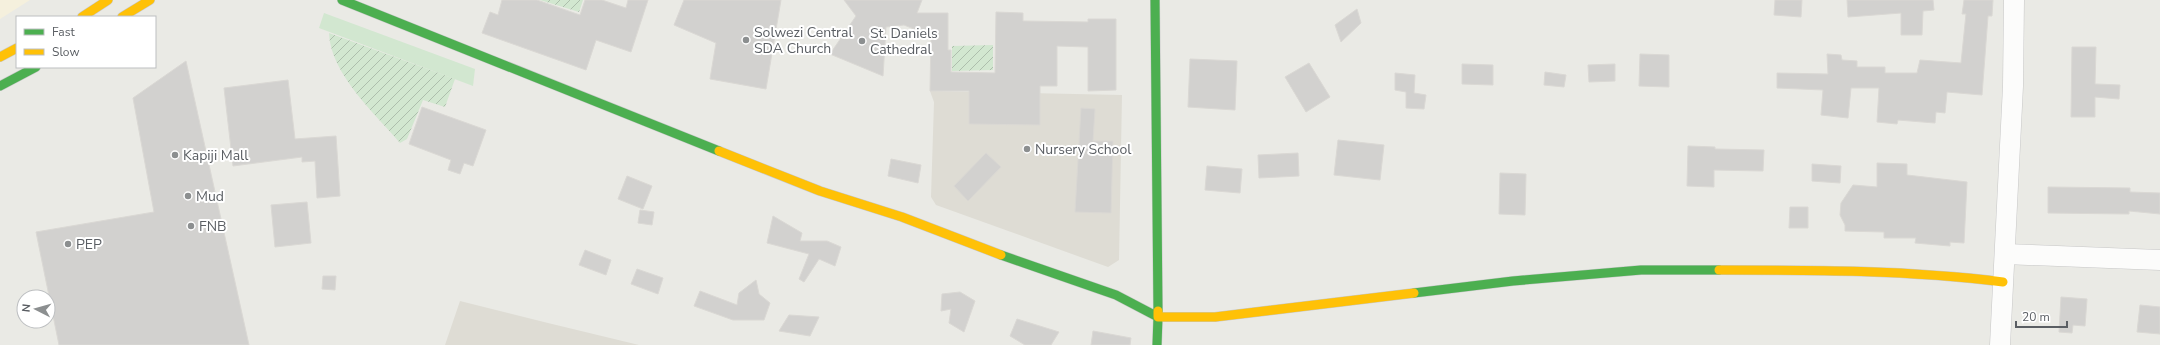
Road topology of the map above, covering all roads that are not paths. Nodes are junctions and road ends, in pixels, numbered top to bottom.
1 (108, 0) edge
2 (150, 0) edge
3 (342, 0) edge
4 (1155, 0) edge
5 (2014, 0) edge
6 (84, 16) edge
7 (124, 16) edge
8 (16, 49) edge
9 (0, 57) edge
10 (34, 68) edge
11 (0, 86) edge
12 (2005, 254) junction
13 (2160, 260) edge
14 (2003, 282) junction
15 (1158, 317) junction
16 (1157, 345) edge
17 (2000, 345) edge

1 - 6 main road
2 - 7 main road
3 - 15 main road
4 - 15 main road
5 - 12 street
8 - 9 main road
10 - 11 main road
12 - 13 street
12 - 14 street
14 - 15 main road
14 - 17 street
15 - 16 main road

